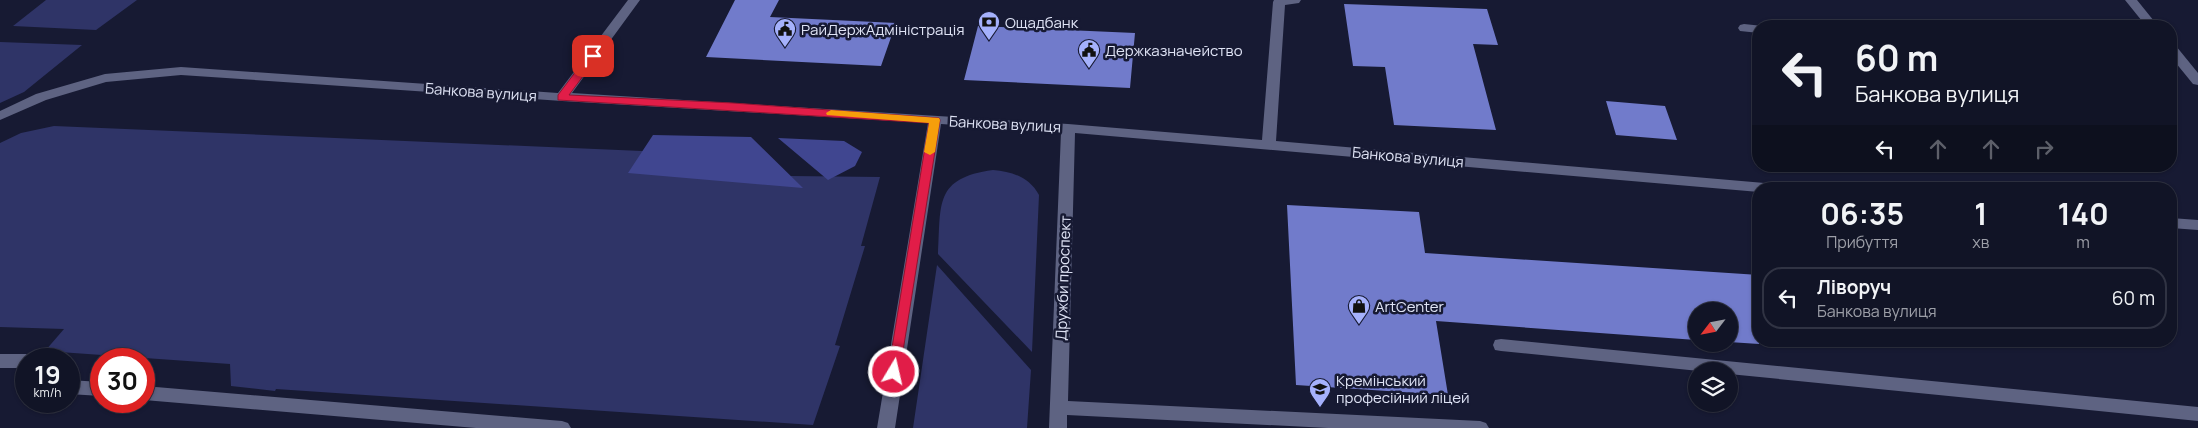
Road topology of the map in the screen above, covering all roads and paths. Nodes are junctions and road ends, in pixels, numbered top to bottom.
1 (634, 0) edge
2 (1296, 0) edge
3 (2131, 0) edge
4 (2147, 20) edge
5 (1744, 28) dead end
6 (1752, 29) edge
7 (2177, 57) edge
8 (2198, 81) edge
9 (562, 97) junction
10 (0, 116) edge
11 (935, 120) junction
12 (1068, 128) junction
13 (1270, 145) junction
14 (1752, 187) edge
15 (2177, 223) edge
16 (2198, 225) edge
17 (1501, 345) dead end
18 (0, 360) edge
19 (15, 361) edge
20 (155, 394) edge
21 (1059, 408) junction
22 (2198, 414) edge
23 (562, 428) edge
24 (886, 428) edge
25 (1058, 428) edge
26 (1480, 428) edge

1 - 9 street
2 - 13 street
3 - 4 street
5 - 6 street
7 - 8 street
9 - 10 street, Банкова вулиця
9 - 11 street, Банкова вулиця
11 - 12 street, Банкова вулиця
11 - 24 street
12 - 13 street, Банкова вулиця
12 - 21 street, Дружби проспект
13 - 14 street, Банкова вулиця
15 - 16 street
17 - 22 street
18 - 19 street
20 - 23 street
21 - 25 street, Дружби проспект
21 - 26 street

